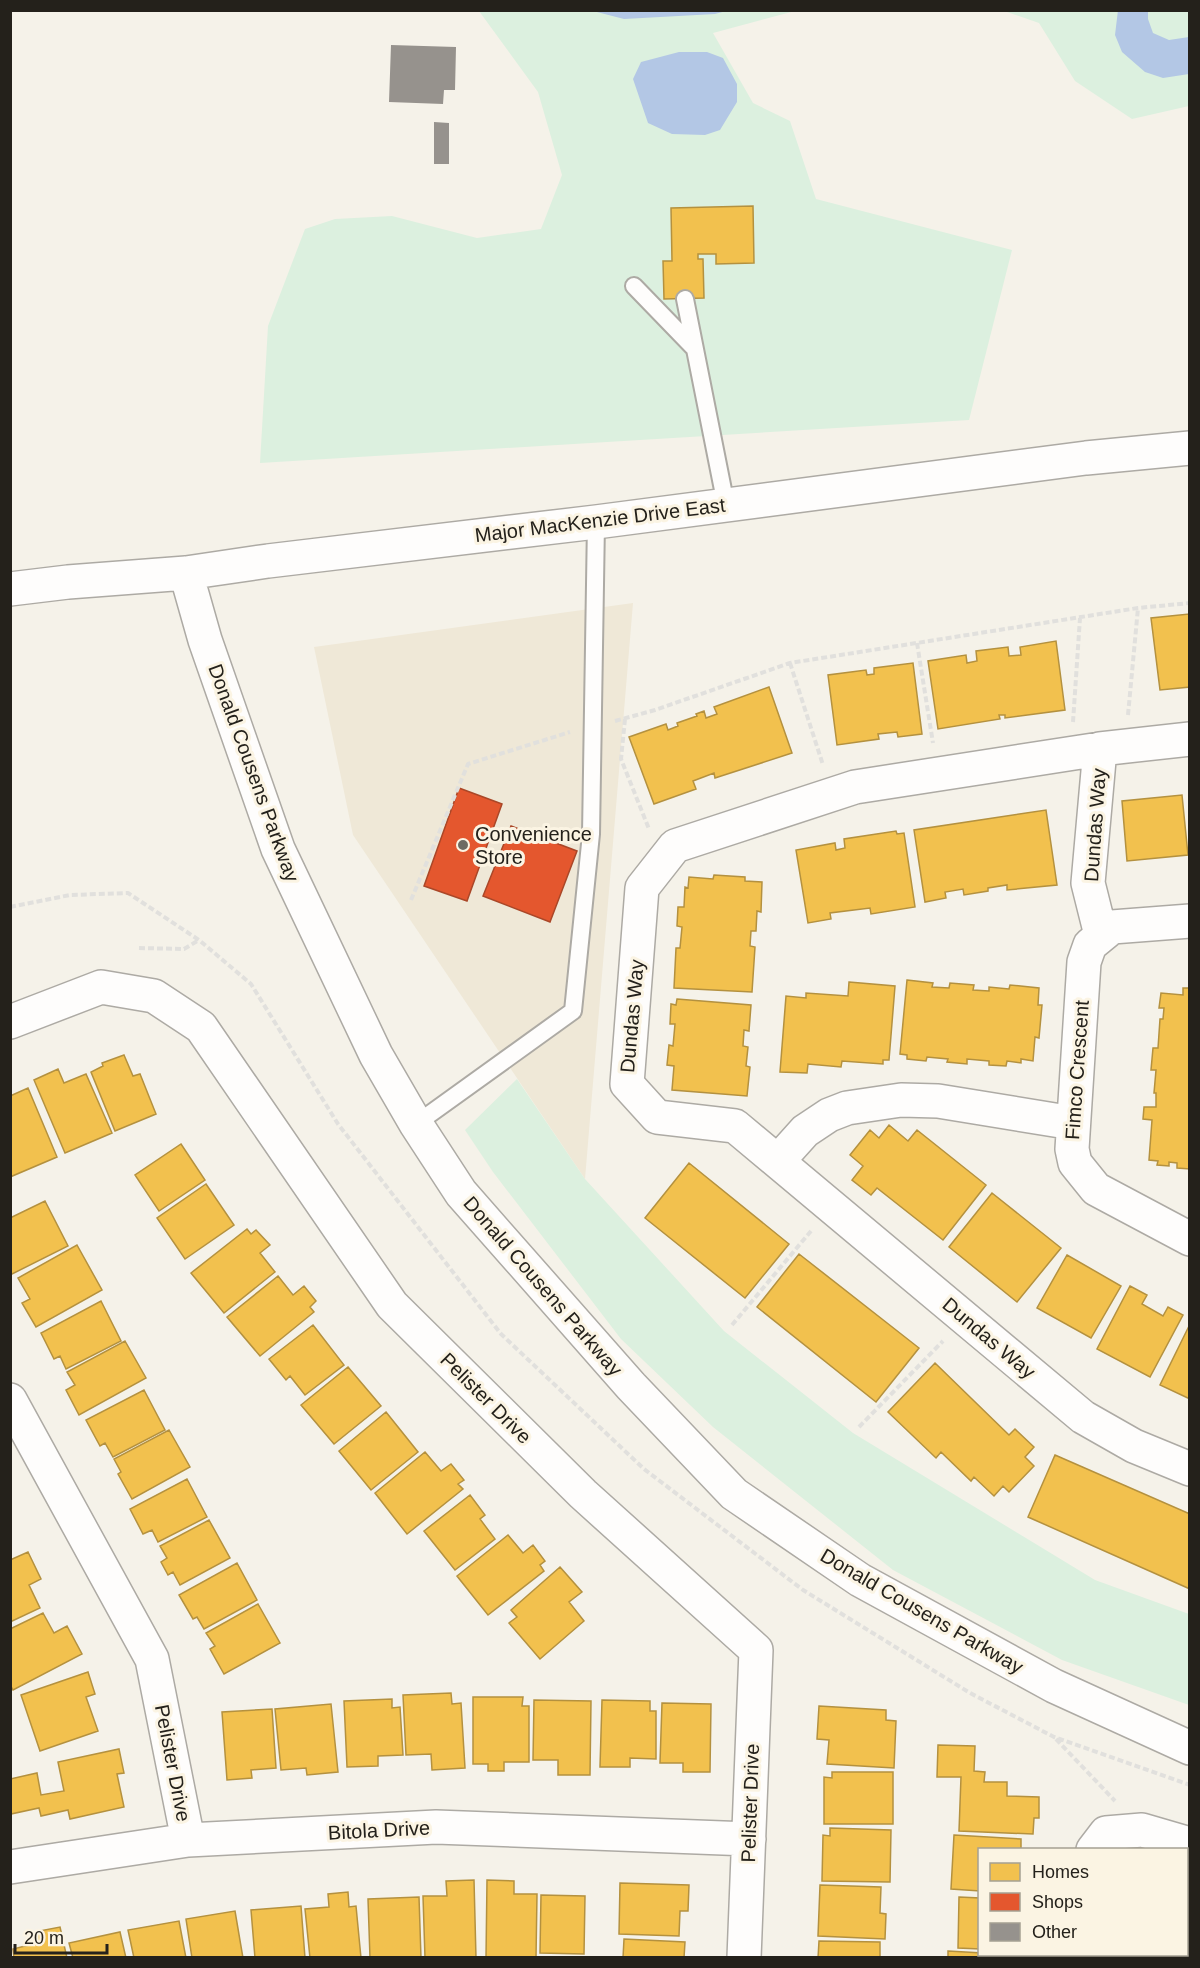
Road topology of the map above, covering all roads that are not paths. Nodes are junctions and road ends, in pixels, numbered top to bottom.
1 (634, 286) dead end
2 (685, 299) dead end
3 (695, 348) junction
4 (1190, 448) edge
5 (726, 505) junction
6 (596, 522) junction
7 (186, 573) junction
8 (10, 589) edge
9 (1190, 739) edge
10 (1099, 750) junction
11 (1190, 921) edge
12 (1101, 935) junction
13 (10, 1023) edge
14 (1073, 1123) junction
15 (416, 1124) junction
16 (778, 1161) junction
17 (1190, 1239) edge
18 (10, 1400) edge
19 (1190, 1468) edge
20 (1190, 1748) edge
21 (749, 1839) junction
22 (188, 1840) junction
23 (1190, 1844) edge
24 (1094, 1848) edge
25 (10, 1867) edge
26 (744, 1958) edge

1 - 3 lane
2 - 3 lane
3 - 5 lane
4 - 5 street, Major MacKenzie Drive East
5 - 6 street, Major MacKenzie Drive East
6 - 7 street, Major MacKenzie Drive East
6 - 15 lane
7 - 8 street, Major MacKenzie Drive East
7 - 15 street, Donald Cousens Parkway
9 - 10 street, Dundas Way
10 - 12 street, Dundas Way
10 - 16 street, Dundas Way
11 - 12 street
12 - 14 street, Fimco Crescent
13 - 21 street, Pelister Drive
14 - 16 street
14 - 17 street, Fimco Crescent
15 - 20 street, Donald Cousens Parkway
16 - 19 street, Dundas Way
18 - 22 street, Pelister Drive
21 - 22 street, Bitola Drive
21 - 26 street, Pelister Drive
22 - 25 street, Bitola Drive
23 - 24 street

